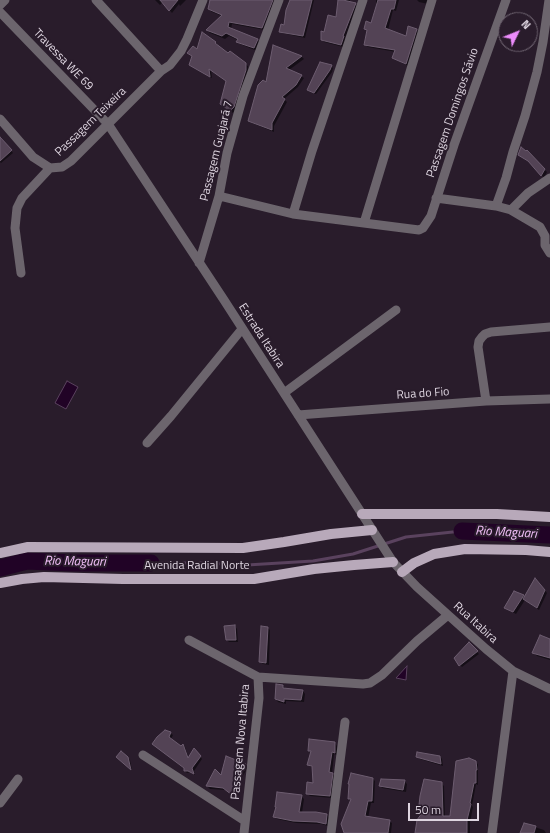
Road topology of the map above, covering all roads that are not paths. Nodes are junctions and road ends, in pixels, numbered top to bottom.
1 (5, 0) edge
2 (96, 0) edge
3 (279, 0) edge
4 (363, 0) edge
5 (432, 0) edge
6 (506, 0) edge
7 (549, 0) edge
8 (200, 2) edge
9 (0, 5) edge
10 (0, 12) edge
11 (161, 71) junction
12 (0, 119) edge
13 (108, 124) junction
14 (50, 168) junction
15 (550, 178) edge
16 (219, 196) junction
17 (436, 198) junction
18 (496, 206) junction
19 (511, 210) junction
20 (294, 214) junction
21 (364, 224) junction
22 (548, 234) edge
23 (550, 253) edge
24 (199, 263) junction
25 (21, 273) dead end
26 (396, 310) dead end
27 (550, 327) edge
28 (242, 329) junction
29 (284, 393) junction
30 (550, 399) edge
31 (486, 401) junction
32 (298, 415) junction
33 (147, 443) dead end
34 (362, 514) junction
35 (550, 518) edge
36 (372, 530) junction
37 (550, 552) edge
38 (0, 553) edge
39 (393, 562) junction
40 (402, 572) junction
41 (0, 583) edge
42 (448, 615) junction
43 (189, 640) dead end
44 (513, 671) junction
45 (258, 677) junction
46 (550, 689) edge
47 (345, 722) dead end
48 (143, 754) dead end
49 (18, 779) dead end
50 (0, 803) edge
51 (245, 821) junction
52 (244, 833) edge
53 (332, 833) edge
54 (492, 833) edge

1 - 9 street
2 - 11 street
3 - 16 street, Passagem Guajará 7
4 - 20 street
5 - 21 street
6 - 17 street, Passagem Domingos Sávio
7 - 18 street
8 - 11 street, Passagem Teixeira
10 - 13 street, Travessa WE 69
11 - 13 street, Passagem Teixeira
12 - 14 street
13 - 14 street, Passagem Teixeira
13 - 24 street, Estrada Itabira
14 - 25 street, Passagem Teixeira
15 - 19 street
16 - 20 street
16 - 24 street, Passagem Guajará 7
17 - 18 street
17 - 21 street, Passagem Domingos Sávio
18 - 19 street
19 - 22 street
20 - 21 street
22 - 23 street
24 - 28 street, Estrada Itabira
26 - 29 street
27 - 31 street
28 - 29 street, Estrada Itabira
28 - 33 street
29 - 32 street, Estrada Itabira
30 - 31 street, Rua do Fio
31 - 32 street, Rua do Fio
32 - 34 street, Estrada Itabira
34 - 35 main road
34 - 36 street, Estrada Itabira
36 - 38 main road, Avenida Radial Norte
36 - 39 street, Estrada Itabira
37 - 40 main road
39 - 40 street, Rua Itabira
39 - 41 main road, Avenida Radial Norte
40 - 42 street, Rua Itabira
42 - 44 street, Rua Itabira
42 - 45 street, Passagem Nova Itabira
43 - 45 street
44 - 46 street, Rua Itabira
44 - 54 street
45 - 51 street, Passagem Nova Itabira
47 - 53 street
48 - 51 street
49 - 50 street
51 - 52 street, Passagem Nova Itabira

